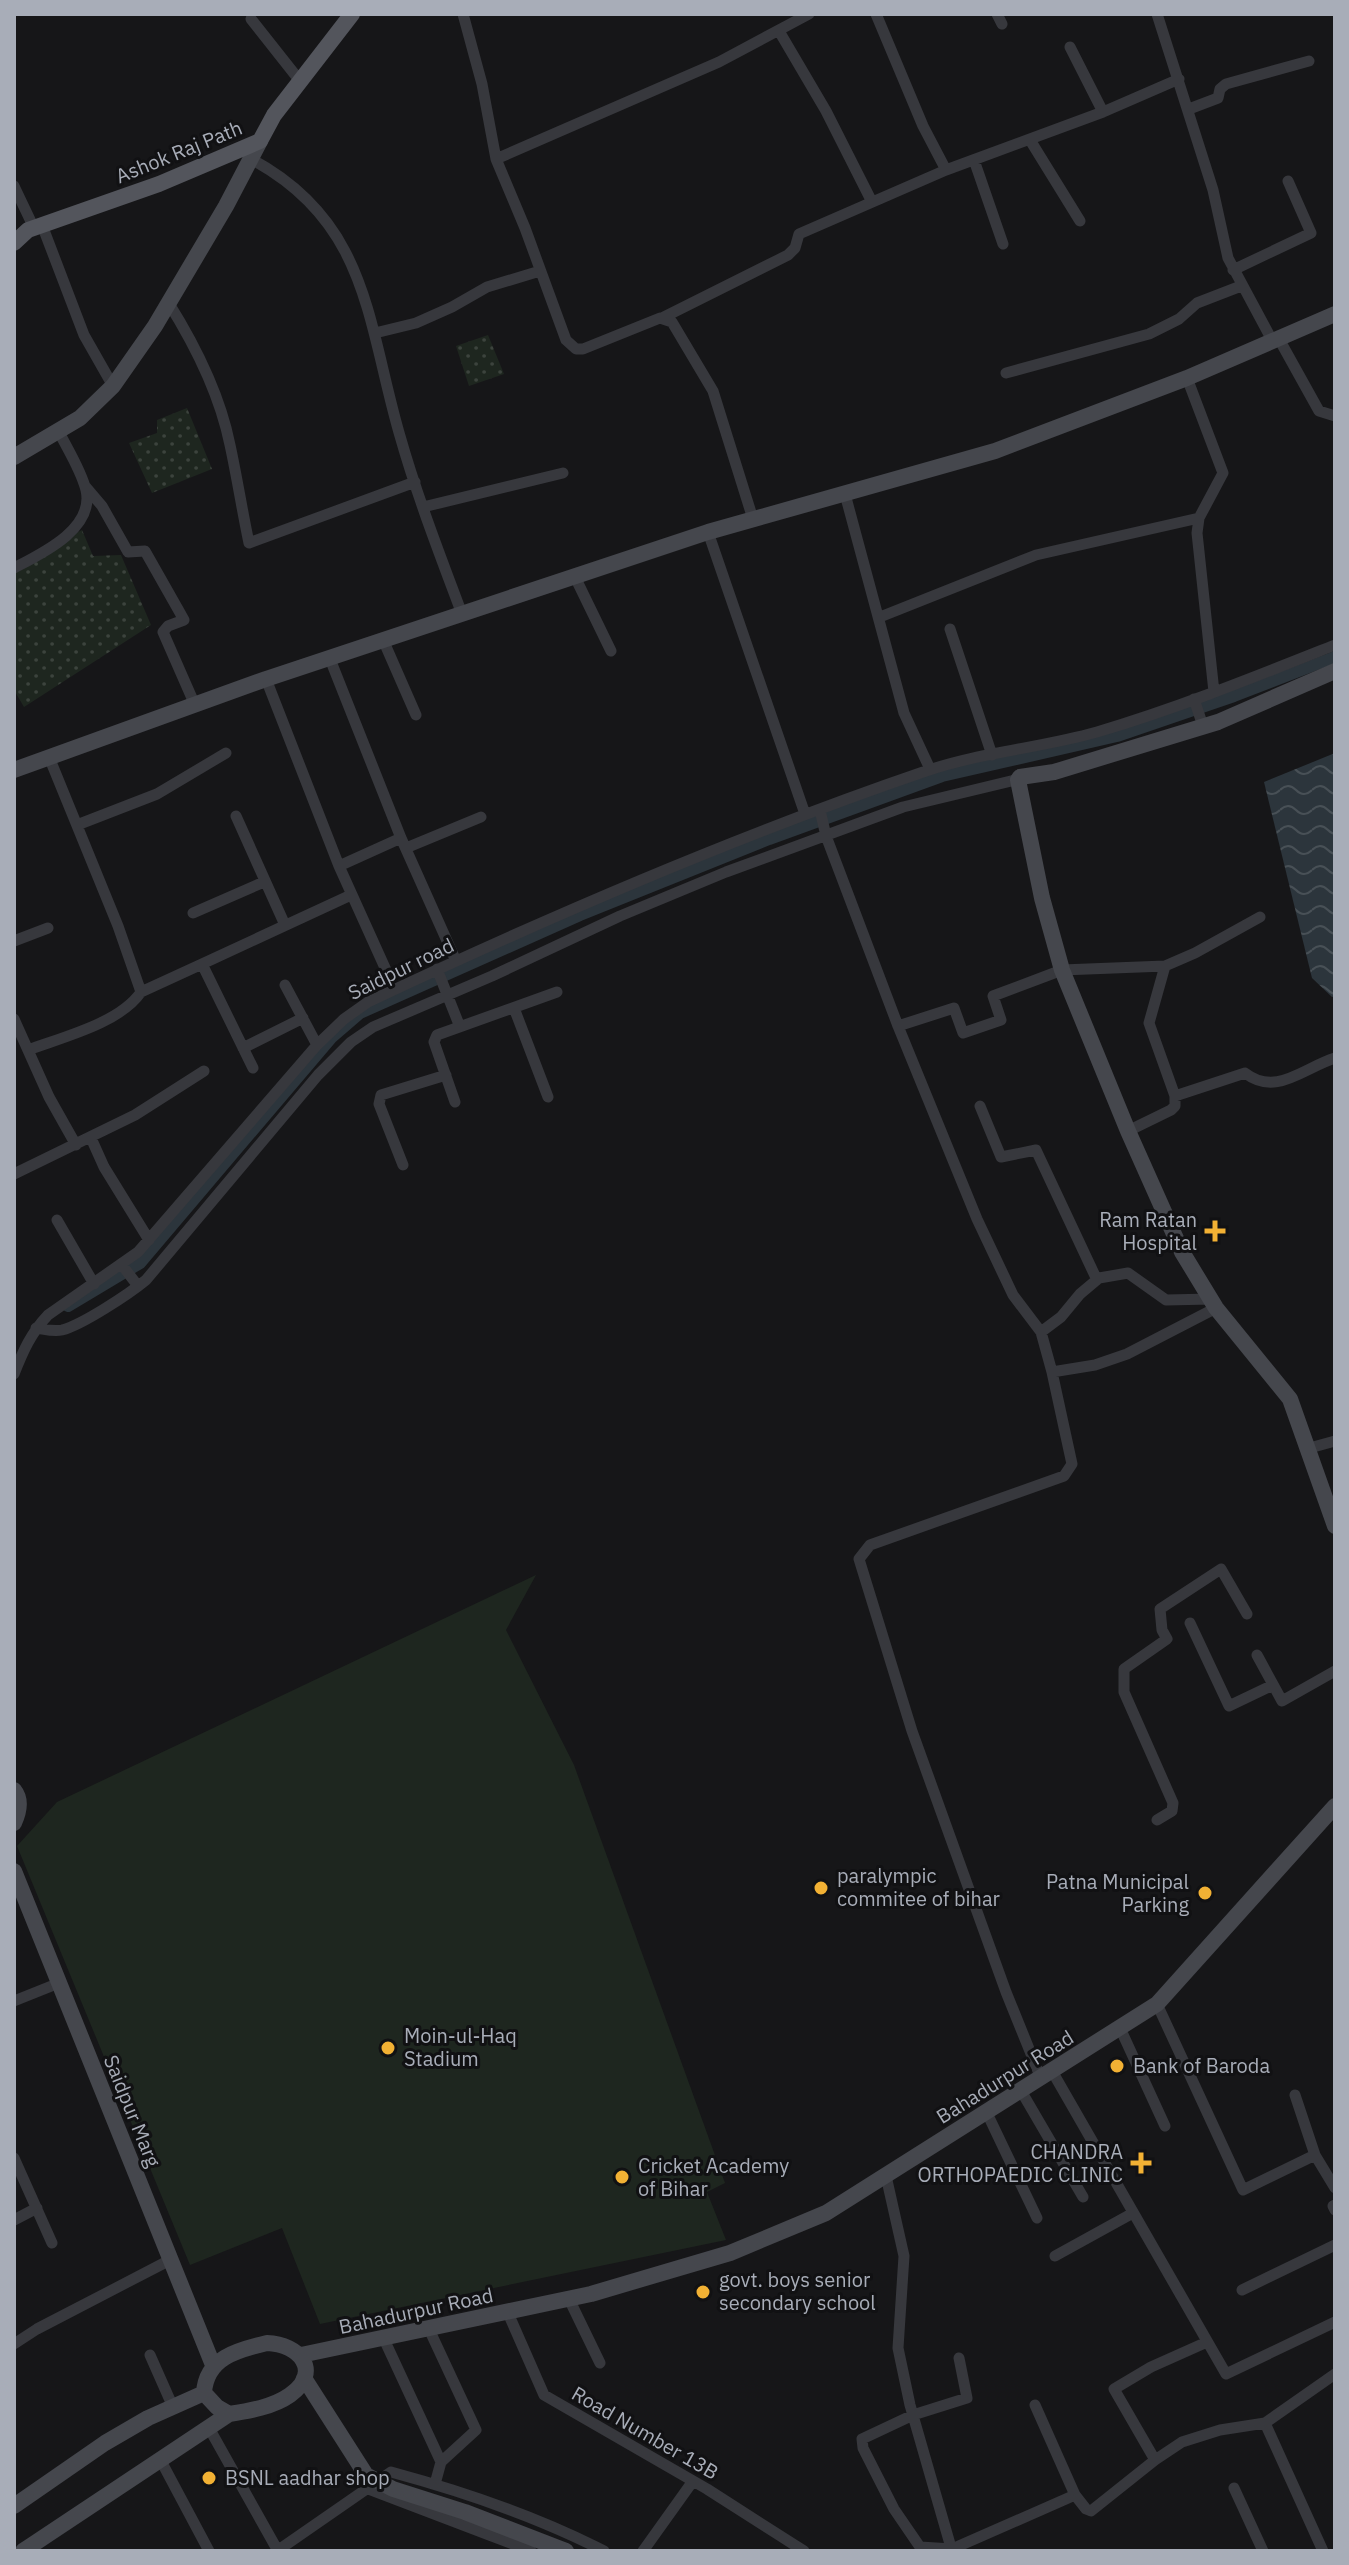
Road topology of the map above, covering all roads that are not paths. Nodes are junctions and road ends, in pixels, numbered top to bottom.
1 (352, 14) edge
2 (463, 14) edge
3 (809, 14) edge
4 (876, 14) edge
5 (1157, 14) edge
6 (251, 19) dead end
7 (779, 31) junction
8 (1070, 47) dead end
9 (1309, 61) dead end
10 (1179, 79) junction
11 (300, 81) junction
12 (1189, 109) junction
13 (1103, 112) junction
14 (1030, 140) junction
15 (260, 141) junction
16 (251, 159) junction
17 (496, 159) junction
18 (974, 160) junction
19 (946, 170) junction
20 (1288, 181) dead end
21 (14, 186) edge
22 (872, 202) junction
23 (1080, 221) dead end
24 (29, 228) edge
25 (14, 243) edge
26 (1003, 244) dead end
27 (1233, 270) junction
28 (540, 271) junction
29 (1241, 286) junction
30 (168, 302) junction
31 (1335, 314) edge
32 (664, 317) junction
33 (375, 333) junction
34 (1276, 340) junction
35 (1006, 373) dead end
36 (1187, 378) junction
37 (113, 386) junction
38 (1335, 416) edge
39 (59, 432) junction
40 (14, 457) edge
41 (563, 473) dead end
42 (415, 482) junction
43 (85, 486) junction
44 (845, 494) junction
45 (423, 507) junction
46 (1199, 518) junction
47 (753, 519) junction
48 (708, 532) junction
49 (14, 568) edge
50 (575, 577) junction
51 (462, 614) junction
52 (880, 617) junction
53 (950, 629) dead end
54 (384, 642) junction
55 (1335, 645) edge
56 (611, 651) dead end
57 (330, 659) junction
58 (1335, 671) edge
59 (266, 679) junction
60 (1214, 692) junction
61 (1196, 703) junction
62 (195, 705) junction
63 (416, 715) dead end
64 (1202, 724) junction
65 (226, 753) dead end
66 (992, 755) junction
67 (1015, 755) junction
68 (49, 757) junction
69 (930, 769) junction
70 (14, 770) edge
71 (1019, 776) junction
72 (820, 812) junction
73 (805, 814) junction
74 (236, 816) dead end
75 (481, 817) dead end
76 (77, 825) junction
77 (825, 834) junction
78 (403, 843) junction
79 (339, 866) junction
80 (264, 882) junction
81 (351, 895) junction
82 (193, 913) dead end
83 (1260, 917) dead end
84 (285, 925) junction
85 (48, 928) dead end
86 (14, 941) edge
87 (456, 961) junction
88 (202, 964) junction
89 (1165, 966) junction
90 (386, 970) dead end
91 (1062, 970) junction
92 (438, 971) junction
93 (285, 985) dead end
94 (447, 991) junction
95 (141, 992) junction
96 (557, 992) dead end
97 (514, 1008) junction
98 (303, 1018) junction
99 (14, 1019) edge
100 (338, 1026) junction
101 (898, 1026) junction
102 (460, 1027) junction
103 (349, 1040) junction
104 (317, 1045) junction
105 (243, 1048) junction
106 (28, 1050) junction
107 (1335, 1058) edge
108 (253, 1068) dead end
109 (204, 1071) dead end
110 (446, 1075) junction
111 (1175, 1096) junction
112 (548, 1097) dead end
113 (455, 1102) dead end
114 (980, 1106) dead end
115 (1128, 1131) junction
116 (91, 1138) junction
117 (76, 1145) junction
118 (403, 1165) dead end
119 (14, 1174) edge
120 (57, 1220) dead end
121 (149, 1240) junction
122 (123, 1267) junction
123 (1097, 1280) junction
124 (94, 1284) junction
125 (136, 1284) junction
126 (1213, 1303) junction
127 (36, 1328) junction
128 (1041, 1332) junction
129 (14, 1336) edge
130 (24, 1347) junction
131 (1052, 1372) junction
132 (14, 1374) edge
133 (1335, 1441) edge
134 (1306, 1449) junction
135 (1335, 1526) edge
136 (1247, 1614) dead end
137 (1190, 1623) dead end
138 (1257, 1655) dead end
139 (1335, 1671) edge
140 (1273, 1685) junction
141 (14, 1790) edge
142 (1335, 1806) edge
143 (1157, 1820) dead end
144 (14, 1823) edge
145 (14, 1871) edge
146 (59, 1983) junction
147 (14, 2001) edge
148 (1157, 2004) junction
149 (1120, 2028) junction
150 (1046, 2074) junction
151 (1020, 2089) junction
152 (1295, 2095) dead end
153 (986, 2111) junction
154 (1165, 2126) dead end
155 (1315, 2155) junction
156 (14, 2158) edge
157 (886, 2176) junction
158 (1335, 2188) edge
159 (1083, 2197) dead end
160 (37, 2208) junction
161 (1133, 2213) junction
162 (1037, 2218) dead end
163 (14, 2220) edge
164 (52, 2243) dead end
165 (1335, 2245) edge
166 (1055, 2256) dead end
167 (170, 2260) junction
168 (1242, 2290) dead end
169 (569, 2299) junction
170 (508, 2313) junction
171 (1335, 2322) edge
172 (428, 2327) junction
173 (383, 2337) junction
174 (1207, 2342) junction
175 (14, 2344) edge
176 (150, 2355) dead end
177 (301, 2355) junction
178 (959, 2358) dead end
179 (600, 2363) dead end
180 (213, 2365) junction
181 (1335, 2374) edge
182 (304, 2378) junction
183 (204, 2393) junction
184 (288, 2397) junction
185 (320, 2403) junction
186 (1035, 2405) dead end
187 (173, 2407) junction
188 (229, 2414) junction
189 (913, 2415) junction
190 (1265, 2423) junction
191 (209, 2428) junction
192 (160, 2459) junction
193 (1155, 2460) junction
194 (441, 2462) junction
195 (693, 2481) junction
196 (435, 2484) junction
197 (375, 2485) junction
198 (1234, 2488) dead end
199 (1075, 2495) junction
200 (14, 2506) edge
201 (917, 2549) edge
202 (952, 2550) edge
203 (23, 2551) edge
204 (209, 2551) edge
205 (277, 2551) edge
206 (531, 2551) edge
207 (566, 2551) edge
208 (604, 2551) edge
209 (643, 2551) edge
210 (804, 2551) edge
211 (1263, 2551) edge
212 (1323, 2551) edge

1 - 11 main road, Ashok Raj Path
2 - 17 street
3 - 7 street
4 - 19 street
5 - 10 street
6 - 11 street
7 - 17 street
7 - 22 street
8 - 13 street
9 - 12 street
10 - 12 street
10 - 13 street
11 - 15 main road, Ashok Raj Path
12 - 27 street
13 - 14 street
14 - 18 street
14 - 23 street
15 - 16 main road
15 - 24 main road, Ashok Raj Path
16 - 30 main road
16 - 33 street
17 - 28 street
18 - 19 street
18 - 26 street
19 - 22 street
20 - 27 street
21 - 24 street
22 - 32 street
24 - 25 main road, Ashok Raj Path
24 - 37 street
27 - 29 street
28 - 32 street
28 - 33 street
29 - 34 street
29 - 35 street
30 - 37 main road
30 - 42 street
31 - 34 main road
32 - 47 street
33 - 42 street
34 - 36 main road
34 - 38 street
36 - 44 main road
36 - 46 street
37 - 39 main road
39 - 40 main road
39 - 43 street
41 - 45 street
42 - 45 street
43 - 49 street
43 - 62 street
44 - 47 main road
44 - 52 street
45 - 51 street
46 - 52 street
46 - 60 street
47 - 48 main road
48 - 50 main road
48 - 73 street
50 - 51 main road
50 - 56 street
51 - 54 main road
52 - 69 street
53 - 66 street
54 - 57 main road
54 - 63 street
55 - 60 street, Saidpur road
57 - 59 main road
57 - 78 street
58 - 64 main road
59 - 62 main road
59 - 79 street
60 - 61 street, Saidpur road
61 - 64 street
61 - 67 street, Saidpur road
62 - 68 main road
64 - 71 main road
65 - 76 street
66 - 67 street, Saidpur road
66 - 69 street, Saidpur road
67 - 71 street
68 - 70 main road
68 - 76 street
69 - 72 street, Saidpur road
71 - 77 street
71 - 91 main road
72 - 73 street, Saidpur road
72 - 77 street
73 - 87 street, Saidpur road
74 - 80 street
75 - 78 street
76 - 95 street
77 - 94 street
77 - 101 street
78 - 79 street
78 - 87 street
79 - 81 street
80 - 82 street
80 - 84 street
81 - 84 street
81 - 90 street
83 - 89 street
84 - 88 street
85 - 86 street
87 - 92 street, Saidpur road
88 - 95 street
88 - 105 street
89 - 91 street
89 - 111 street
91 - 101 street
91 - 115 main road
92 - 94 street
92 - 100 street, Saidpur road
93 - 98 street
94 - 102 street
94 - 103 street
95 - 106 street
96 - 97 street
97 - 102 street
97 - 112 street
98 - 104 street
98 - 105 street
99 - 106 street
100 - 103 street
100 - 104 street, Saidpur road
101 - 128 street
102 - 110 street
103 - 125 street
104 - 121 street, Saidpur road
105 - 108 street
106 - 117 street
107 - 111 street
109 - 116 street
110 - 113 street
110 - 118 street
111 - 115 street
114 - 123 street
115 - 126 main road
116 - 117 street
116 - 121 street
117 - 119 street
120 - 124 street
121 - 122 street, Saidpur road
122 - 124 street, Saidpur road
122 - 125 street
123 - 126 street
123 - 128 street
124 - 127 street, Saidpur road
125 - 127 street
126 - 131 street
126 - 134 main road
127 - 130 street, Saidpur road
128 - 131 street
129 - 130 street
130 - 132 street, Saidpur road
131 - 150 street
133 - 134 street
134 - 135 main road
136 - 143 street
137 - 140 street
138 - 140 street
139 - 140 street
141 - 144 main road
142 - 148 main road, Bahadurpur Road
145 - 146 main road, Saidpur Marg
146 - 147 street
146 - 167 main road, Saidpur Marg
148 - 149 main road, Bahadurpur Road
148 - 155 street
149 - 150 main road, Bahadurpur Road
149 - 154 street
150 - 151 main road, Bahadurpur Road
150 - 161 street
151 - 153 main road, Bahadurpur Road
151 - 159 street
152 - 155 street
153 - 157 main road, Bahadurpur Road
153 - 162 street
155 - 158 street
156 - 160 street
157 - 169 main road, Bahadurpur Road
157 - 189 street
160 - 163 street
160 - 164 street
161 - 166 street
161 - 174 street
165 - 168 street
167 - 175 street
167 - 180 main road, Saidpur Marg
169 - 170 main road, Bahadurpur Road
169 - 179 street
170 - 172 main road, Bahadurpur Road
170 - 195 street, Road Number 13B
171 - 174 street
172 - 173 main road, Bahadurpur Road
172 - 194 street
173 - 177 main road, Bahadurpur Road
173 - 194 street
174 - 193 street
176 - 187 street
177 - 180 main road
177 - 182 main road
178 - 189 street
180 - 183 main road
181 - 190 street
182 - 184 main road
182 - 185 main road
183 - 187 main road
183 - 188 main road
184 - 185 main road
184 - 188 main road
185 - 197 main road
186 - 199 street
187 - 200 main road
188 - 191 main road
189 - 201 street
189 - 202 street
190 - 193 street
190 - 212 street
191 - 192 main road
191 - 205 street
192 - 203 main road
192 - 204 street
193 - 199 street
194 - 196 street
195 - 209 street
195 - 210 street, Road Number 13B
196 - 197 street
196 - 208 street
197 - 205 street
197 - 206 street
197 - 207 main road
198 - 211 street
199 - 202 street
201 - 202 street

